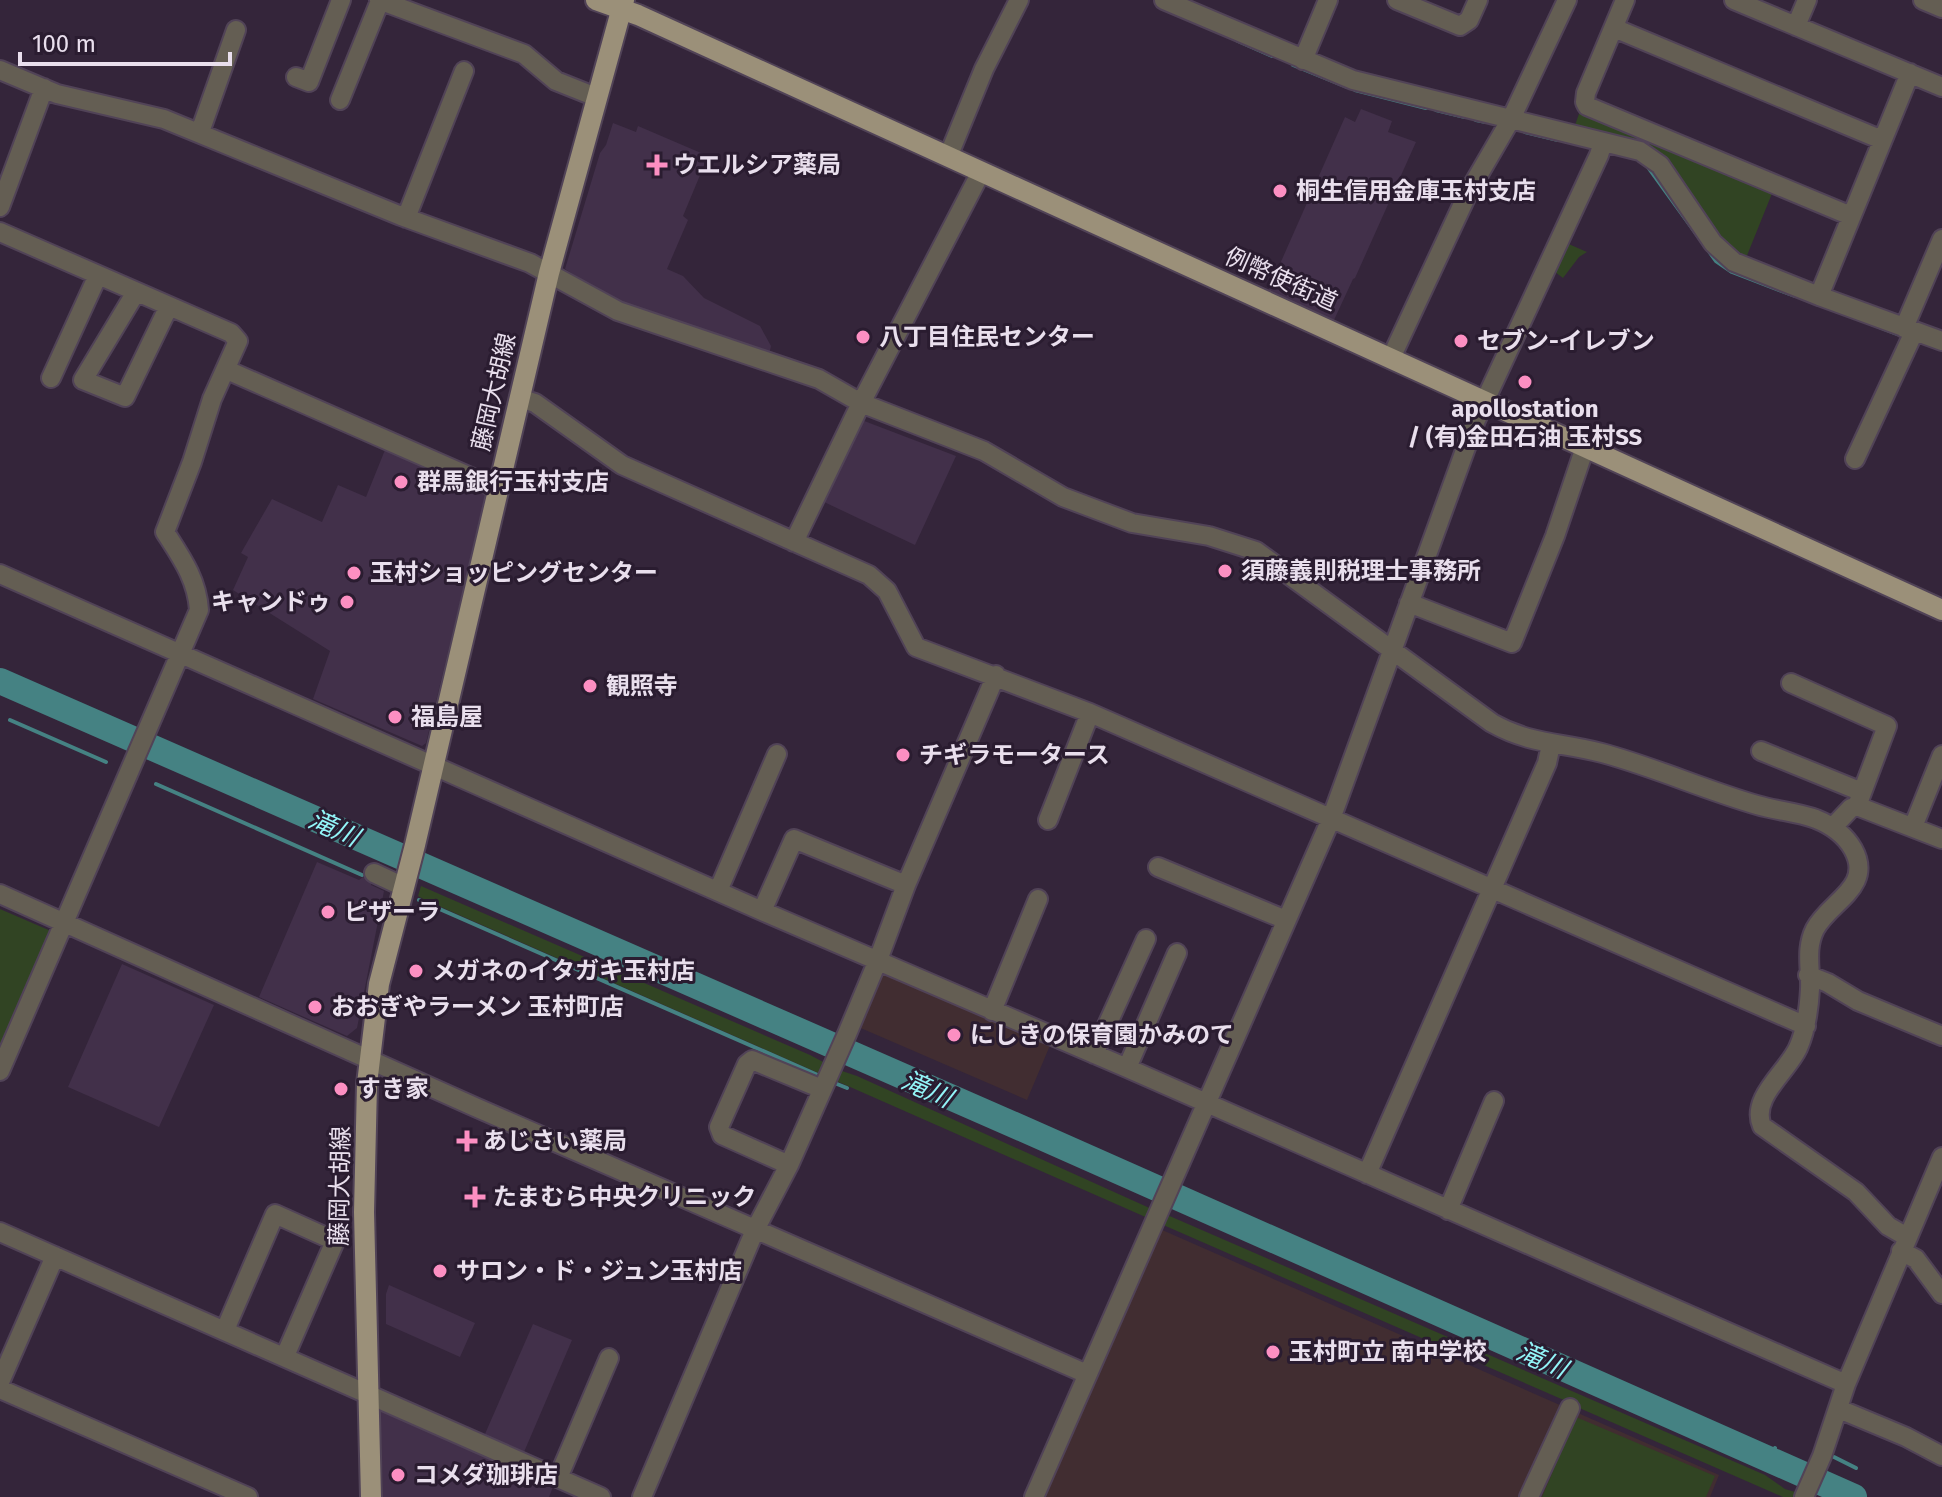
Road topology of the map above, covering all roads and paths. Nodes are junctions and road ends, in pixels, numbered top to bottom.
1 (341, 0) edge
2 (380, 0) edge
3 (596, 0) edge
4 (1019, 0) edge
5 (1164, 0) edge
6 (1328, 0) edge
7 (1478, 0) edge
8 (1567, 0) edge
9 (1625, 0) edge
10 (1734, 0) edge
11 (1807, 0) edge
12 (1923, 0) edge
13 (1400, 1) edge
14 (622, 5) edge
15 (1942, 8) edge
16 (1796, 26) junction
17 (1614, 28) junction
18 (236, 30) dead end
19 (1303, 60) junction
20 (0, 70) edge
21 (464, 71) dead end
22 (1910, 73) junction
23 (296, 77) dead end
24 (1942, 87) edge
25 (44, 88) junction
26 (596, 97) junction
27 (340, 100) dead end
28 (1511, 119) junction
29 (200, 132) junction
30 (1882, 140) junction
31 (1603, 142) junction
32 (948, 157) junction
33 (981, 172) junction
34 (0, 207) edge
35 (1851, 216) junction
36 (406, 218) junction
37 (0, 232) edge
38 (1942, 239) edge
39 (549, 273) junction
40 (98, 275) junction
41 (136, 292) junction
42 (1819, 296) junction
43 (169, 306) junction
44 (1909, 330) junction
45 (1942, 341) edge
46 (1391, 358) junction
47 (227, 370) junction
48 (51, 378) dead end
49 (519, 398) junction
50 (1484, 401) junction
51 (861, 403) junction
52 (1588, 448) junction
53 (1855, 459) dead end
54 (498, 489) junction
55 (794, 542) junction
56 (0, 574) edge
57 (1409, 603) junction
58 (1942, 610) edge
59 (1391, 649) junction
60 (182, 652) junction
61 (996, 675) junction
62 (1791, 683) dead end
63 (1090, 713) junction
64 (1551, 745) junction
65 (1761, 751) dead end
66 (777, 754) dead end
67 (1942, 755) edge
68 (434, 765) junction
69 (1860, 799) junction
70 (1331, 819) junction
71 (1048, 820) dead end
72 (1833, 827) junction
73 (1913, 827) junction
74 (1942, 839) edge
75 (1158, 867) dead end
76 (374, 873) dead end
77 (405, 883) junction
78 (906, 885) junction
79 (1490, 888) junction
80 (718, 891) junction
81 (0, 894) edge
82 (1038, 899) dead end
83 (762, 911) junction
84 (1286, 920) junction
85 (65, 924) junction
86 (1146, 939) dead end
87 (1177, 953) dead end
88 (878, 960) junction
89 (1808, 975) junction
90 (992, 1011) junction
91 (1806, 1026) junction
92 (1942, 1036) edge
93 (1094, 1054) junction
94 (369, 1058) junction
95 (1127, 1068) junction
96 (0, 1071) edge
97 (822, 1089) junction
98 (1494, 1101) dead end
99 (1208, 1104) junction
100 (1942, 1157) edge
101 (789, 1165) junction
102 (1367, 1174) junction
103 (1448, 1210) junction
104 (755, 1230) junction
105 (0, 1232) edge
106 (1904, 1244) junction
107 (55, 1256) junction
108 (1942, 1294) edge
109 (225, 1330) junction
110 (285, 1356) junction
111 (610, 1359) dead end
112 (1087, 1374) junction
113 (0, 1382) edge
114 (1846, 1384) junction
115 (0, 1389) edge
116 (370, 1396) junction
117 (1570, 1408) dead end
118 (1837, 1414) junction
119 (1942, 1456) edge
120 (558, 1478) junction
121 (1805, 1496) edge
122 (248, 1497) edge
123 (371, 1497) edge
124 (601, 1497) edge
125 (642, 1497) edge
126 (1034, 1497) edge
127 (1529, 1497) edge

1 - 23 street
2 - 26 street
2 - 27 street
3 - 14 main road, 例幣使街道
4 - 32 street
5 - 19 street
6 - 19 street
7 - 13 street
8 - 28 street
9 - 17 street
10 - 16 street
11 - 16 street
12 - 15 street
14 - 26 main road, 藤岡大胡線
14 - 32 main road, 例幣使街道
16 - 22 street
17 - 30 street
17 - 35 street
18 - 29 street
19 - 28 street
20 - 25 street
21 - 36 street
22 - 24 street
22 - 30 street
25 - 29 street
25 - 34 street
26 - 39 main road, 藤岡大胡線
28 - 31 street
28 - 46 street
29 - 36 street
30 - 35 street
31 - 42 street
31 - 50 street
32 - 33 main road, 例幣使街道
33 - 46 main road, 例幣使街道
33 - 51 street
35 - 42 street
36 - 39 street
37 - 40 street
38 - 44 street
39 - 49 main road, 藤岡大胡線
39 - 51 street
40 - 41 street
40 - 48 street
41 - 43 street
41 - 43 street
42 - 44 street
43 - 47 street
44 - 45 street
44 - 53 street
46 - 50 main road, 例幣使街道
47 - 54 street
47 - 60 street
49 - 54 main road, 藤岡大胡線
49 - 55 street
50 - 52 main road, 例幣使街道
50 - 57 street
51 - 55 street
51 - 59 street
52 - 57 street
52 - 58 main road, 例幣使街道
54 - 68 main road, 藤岡大胡線
55 - 61 street
56 - 60 street
57 - 59 street
59 - 64 street
59 - 70 street
60 - 68 street
60 - 85 street
61 - 63 street
61 - 78 street
62 - 69 street
63 - 70 street
63 - 71 street
64 - 72 street
64 - 79 street
65 - 69 street
66 - 80 street
67 - 73 street
68 - 77 main road, 藤岡大胡線
68 - 80 street
69 - 72 street
69 - 73 street
70 - 79 street
70 - 84 street
72 - 89 street
73 - 74 street
75 - 84 street
76 - 77 street
77 - 94 main road, 藤岡大胡線
78 - 83 street
78 - 88 street
79 - 91 street
79 - 102 street
80 - 83 street
81 - 85 street
82 - 90 street
83 - 88 street
84 - 99 street
85 - 94 street
85 - 96 street
86 - 93 street
87 - 95 street
88 - 90 street
88 - 97 street
89 - 91 street
89 - 92 street
90 - 93 street
91 - 106 street
93 - 95 street
94 - 104 street
94 - 116 main road, 藤岡大胡線
95 - 99 street
97 - 101 street
97 - 101 street
98 - 103 street
99 - 102 street
99 - 112 street
100 - 106 street
101 - 104 street
102 - 103 street
103 - 114 street
104 - 112 street
104 - 125 street
105 - 107 street
106 - 108 street
106 - 114 street
107 - 109 street
107 - 113 street
109 - 110 street
109 - 110 street
110 - 116 street
111 - 120 street
112 - 126 street
114 - 118 street
115 - 122 street
116 - 120 street
116 - 123 main road, 藤岡大胡線
117 - 127 street
118 - 119 street
118 - 121 street
120 - 124 street

